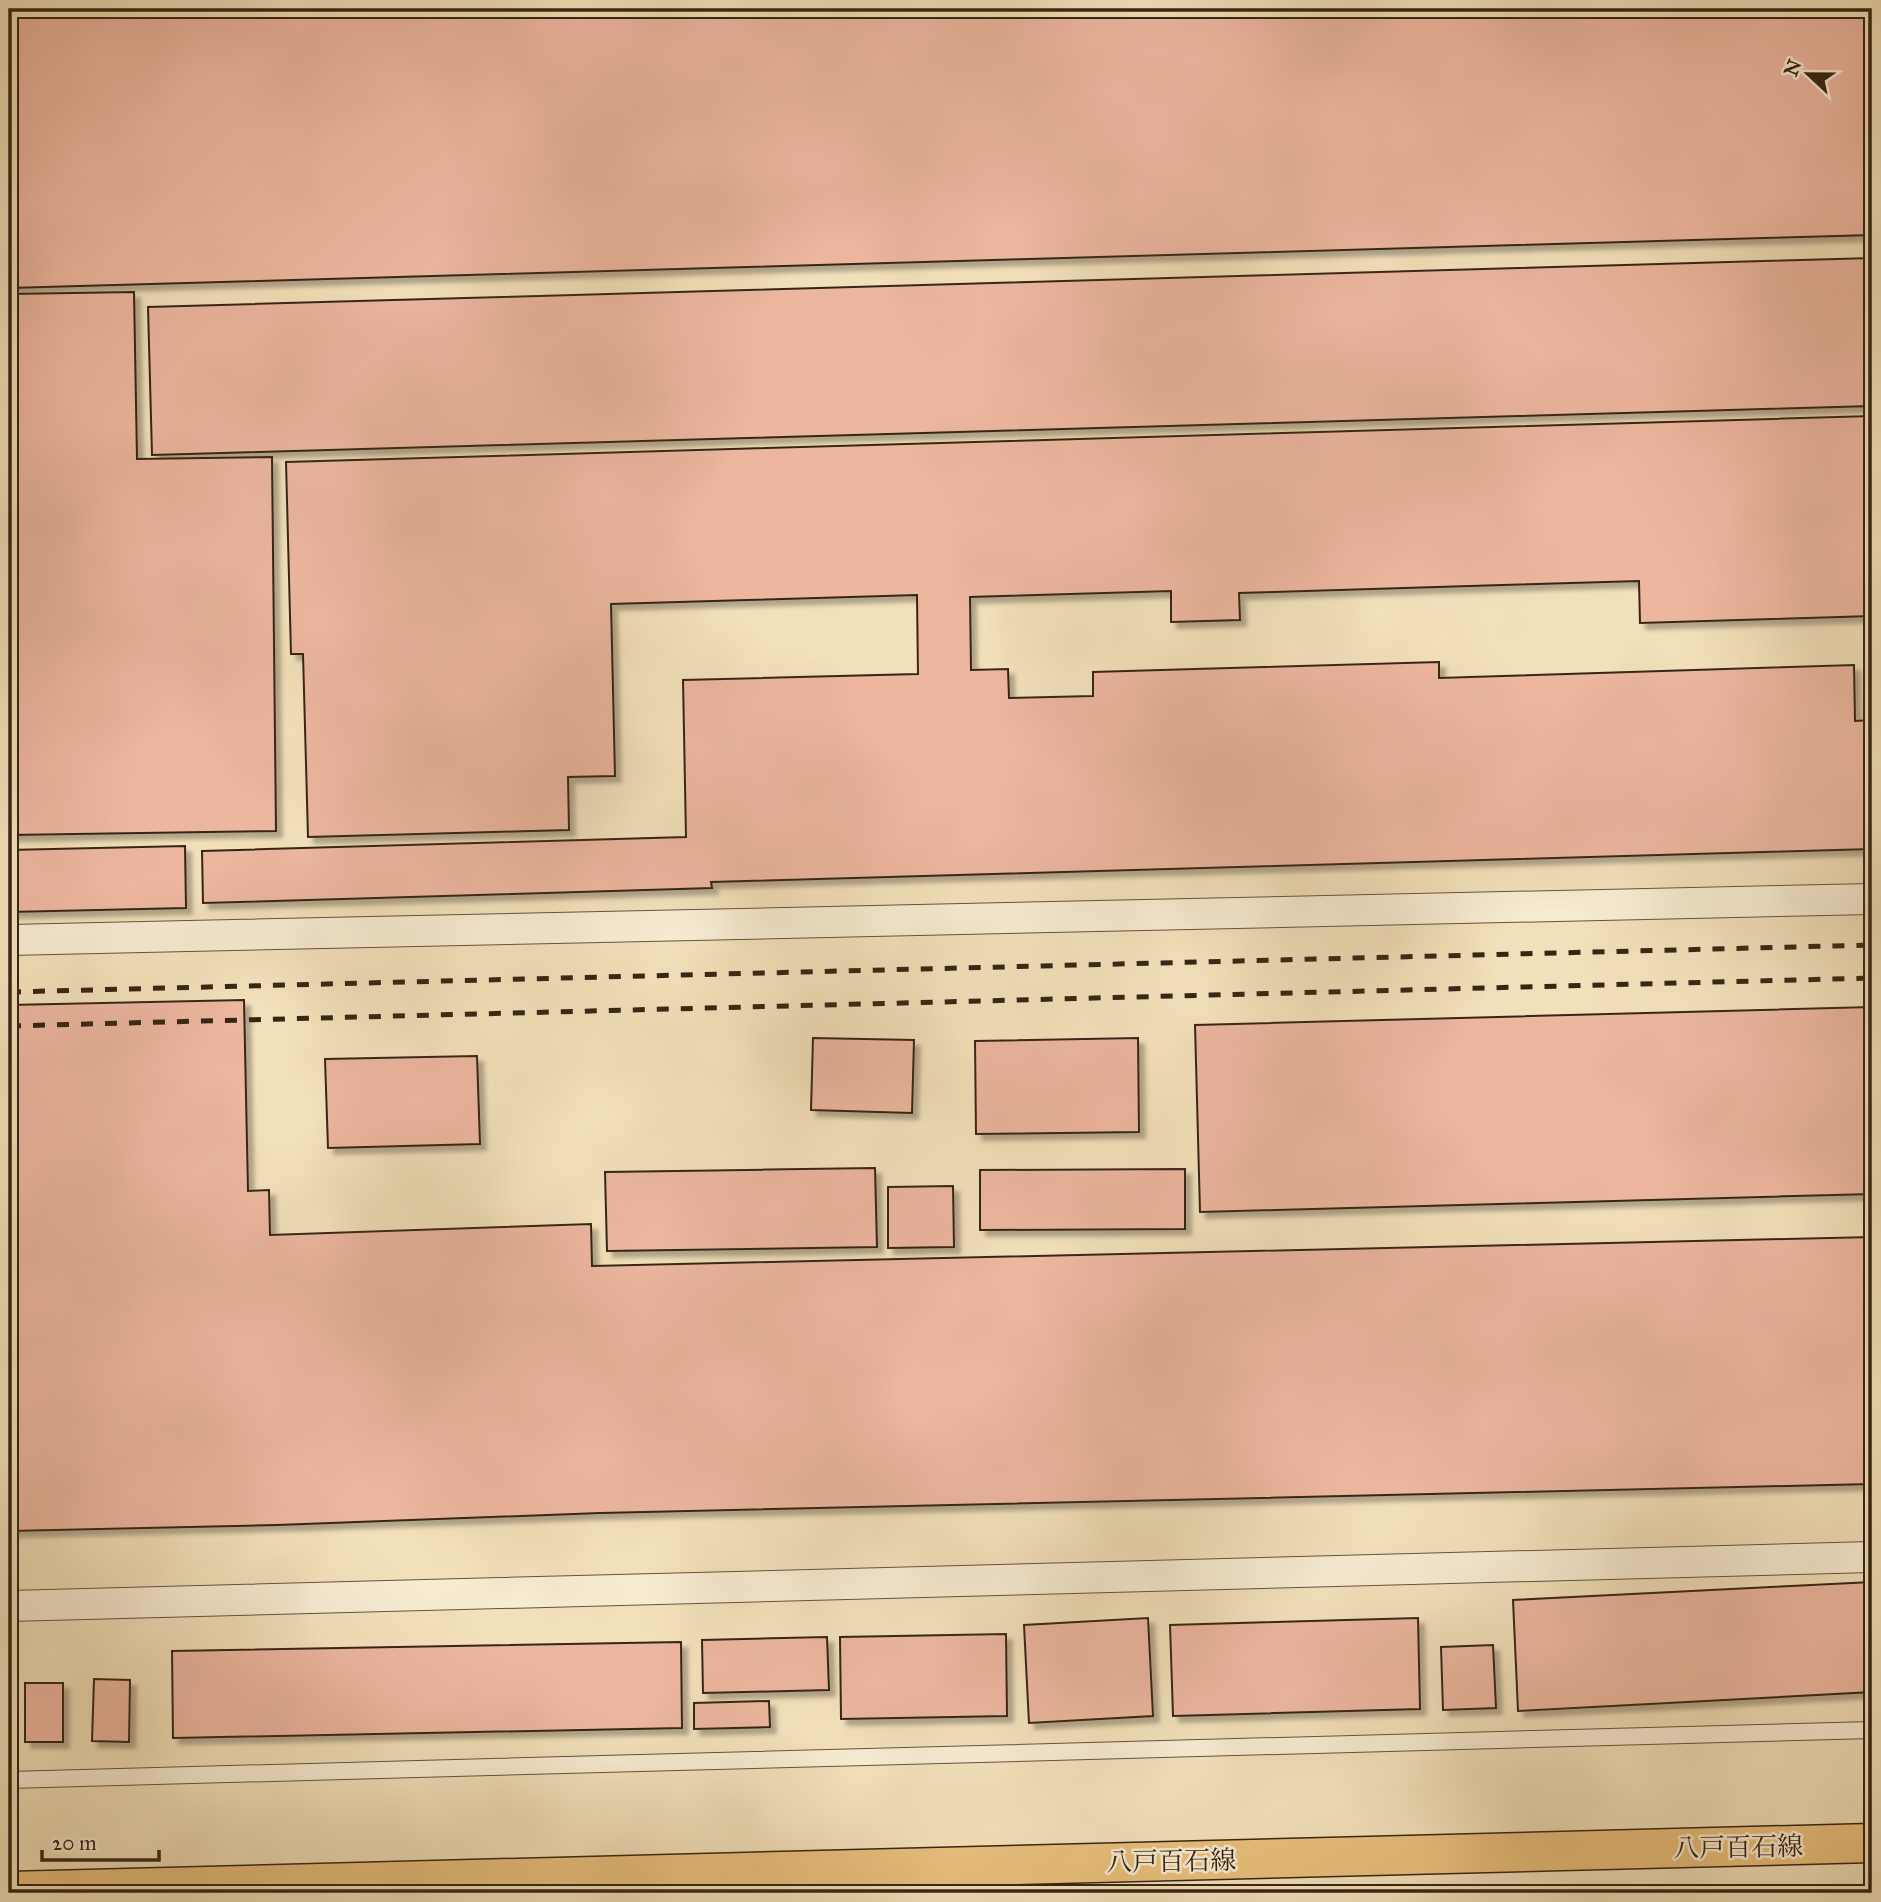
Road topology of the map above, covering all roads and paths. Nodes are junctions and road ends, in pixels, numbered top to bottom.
1 (1872, 900) edge
2 (9, 940) edge
3 (1872, 1557) edge
4 (9, 1606) edge
5 (1872, 1730) edge
6 (9, 1780) edge
7 (1872, 1843) edge
8 (9, 1891) edge

1 - 2 street
3 - 4 street
5 - 6 lane
7 - 8 main road, 八戸百石線

